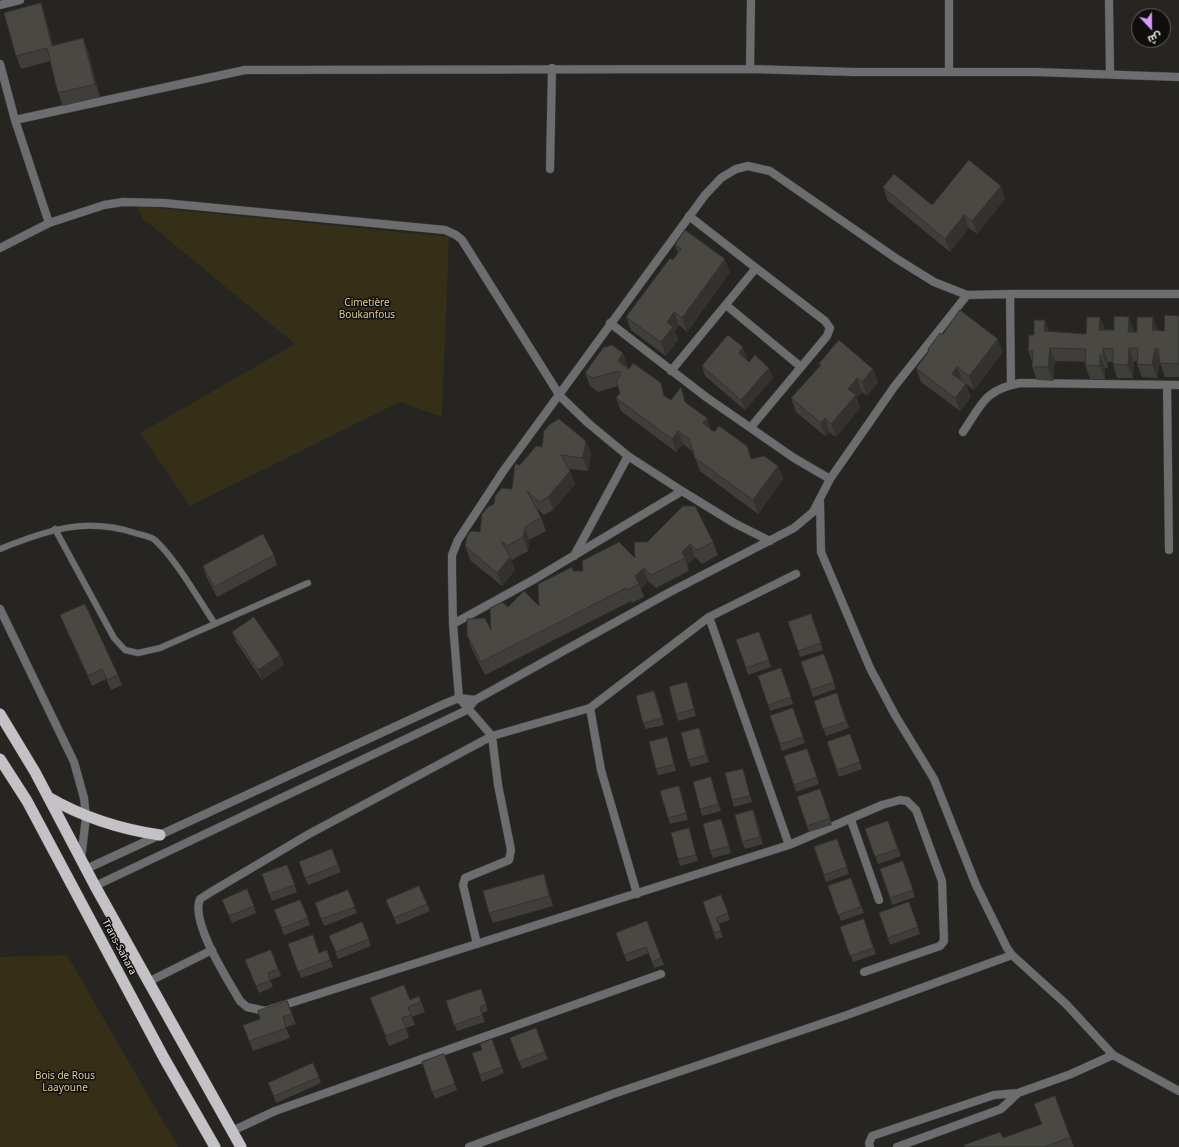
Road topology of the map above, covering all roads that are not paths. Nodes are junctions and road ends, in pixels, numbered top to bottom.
1 (20, 0) edge
2 (751, 0) edge
3 (949, 0) edge
4 (1109, 0) edge
5 (0, 5) edge
6 (0, 64) edge
7 (552, 68) junction
8 (750, 69) junction
9 (950, 71) junction
10 (1110, 74) junction
11 (1179, 77) edge
12 (15, 120) junction
13 (550, 169) dead end
14 (689, 216) junction
15 (49, 223) junction
16 (0, 248) edge
17 (756, 268) junction
18 (1010, 294) junction
19 (1179, 294) edge
20 (967, 295) junction
21 (726, 305) junction
22 (610, 323) junction
23 (801, 367) junction
24 (671, 371) junction
25 (1011, 385) junction
26 (1167, 385) junction
27 (1179, 385) edge
28 (560, 396) junction
29 (751, 427) junction
30 (963, 432) dead end
31 (628, 456) junction
32 (830, 479) junction
33 (682, 491) junction
34 (820, 500) junction
35 (55, 529) junction
36 (770, 541) junction
37 (0, 549) edge
38 (1169, 550) dead end
39 (574, 556) junction
40 (796, 574) dead end
41 (308, 583) dead end
42 (0, 609) edge
43 (709, 617) junction
44 (215, 624) junction
45 (453, 624) junction
46 (459, 698) junction
47 (475, 700) junction
48 (590, 708) junction
49 (467, 710) junction
50 (0, 714) edge
51 (492, 736) junction
52 (0, 759) edge
53 (48, 797) junction
54 (86, 817) junction
55 (851, 820) junction
56 (160, 835) junction
57 (789, 845) junction
58 (84, 864) junction
59 (95, 886) junction
60 (637, 894) junction
61 (879, 900) dead end
62 (477, 944) junction
63 (212, 950) junction
64 (1012, 955) junction
65 (864, 972) dead end
66 (661, 974) dead end
67 (148, 982) junction
68 (1113, 1055) junction
69 (1179, 1091) edge
70 (1018, 1093) junction
71 (232, 1131) junction
72 (215, 1147) edge
73 (242, 1147) edge
74 (469, 1147) edge
75 (870, 1147) edge
76 (897, 1147) edge

1 - 5 street
2 - 8 street
3 - 9 street
4 - 10 street
6 - 12 street
7 - 8 street
7 - 12 street
7 - 13 street
8 - 9 street
9 - 10 street
10 - 11 street
12 - 15 street
14 - 17 street
14 - 20 street
14 - 22 street
15 - 16 street
15 - 28 street
17 - 21 street
17 - 23 street
18 - 19 street
18 - 20 street
18 - 25 street
20 - 32 street
21 - 23 street
21 - 24 street
22 - 24 street
22 - 28 street
23 - 29 street
24 - 29 street
25 - 26 street
25 - 30 street
26 - 27 street
26 - 38 street
28 - 31 street
28 - 45 street
29 - 32 street
31 - 33 street
31 - 39 street
32 - 34 street
33 - 36 street
33 - 39 street
34 - 36 street
34 - 64 street
35 - 37 lane
35 - 44 lane
35 - 44 lane
36 - 47 street
39 - 45 street
40 - 43 street
41 - 44 lane
42 - 54 street
43 - 48 street
43 - 57 street
45 - 46 street
46 - 47 street
46 - 49 street
46 - 56 street
47 - 49 street
48 - 51 street
48 - 60 street
49 - 51 street
49 - 59 street
50 - 53 highway, Trans-Sahara
51 - 62 street
51 - 63 street
52 - 72 highway, Trans-Sahara
53 - 54 highway
53 - 58 highway, Trans-Sahara
54 - 56 highway
54 - 58 street
55 - 57 street
55 - 61 street
55 - 65 street
56 - 58 street
57 - 60 street
58 - 59 highway, Trans-Sahara
59 - 67 highway, Trans-Sahara
60 - 62 street
62 - 63 street
63 - 67 street
64 - 68 street
64 - 74 street
66 - 71 street
67 - 71 highway, Trans-Sahara
68 - 69 street
68 - 70 street
70 - 75 street
70 - 76 street
71 - 73 highway, Trans-Sahara

